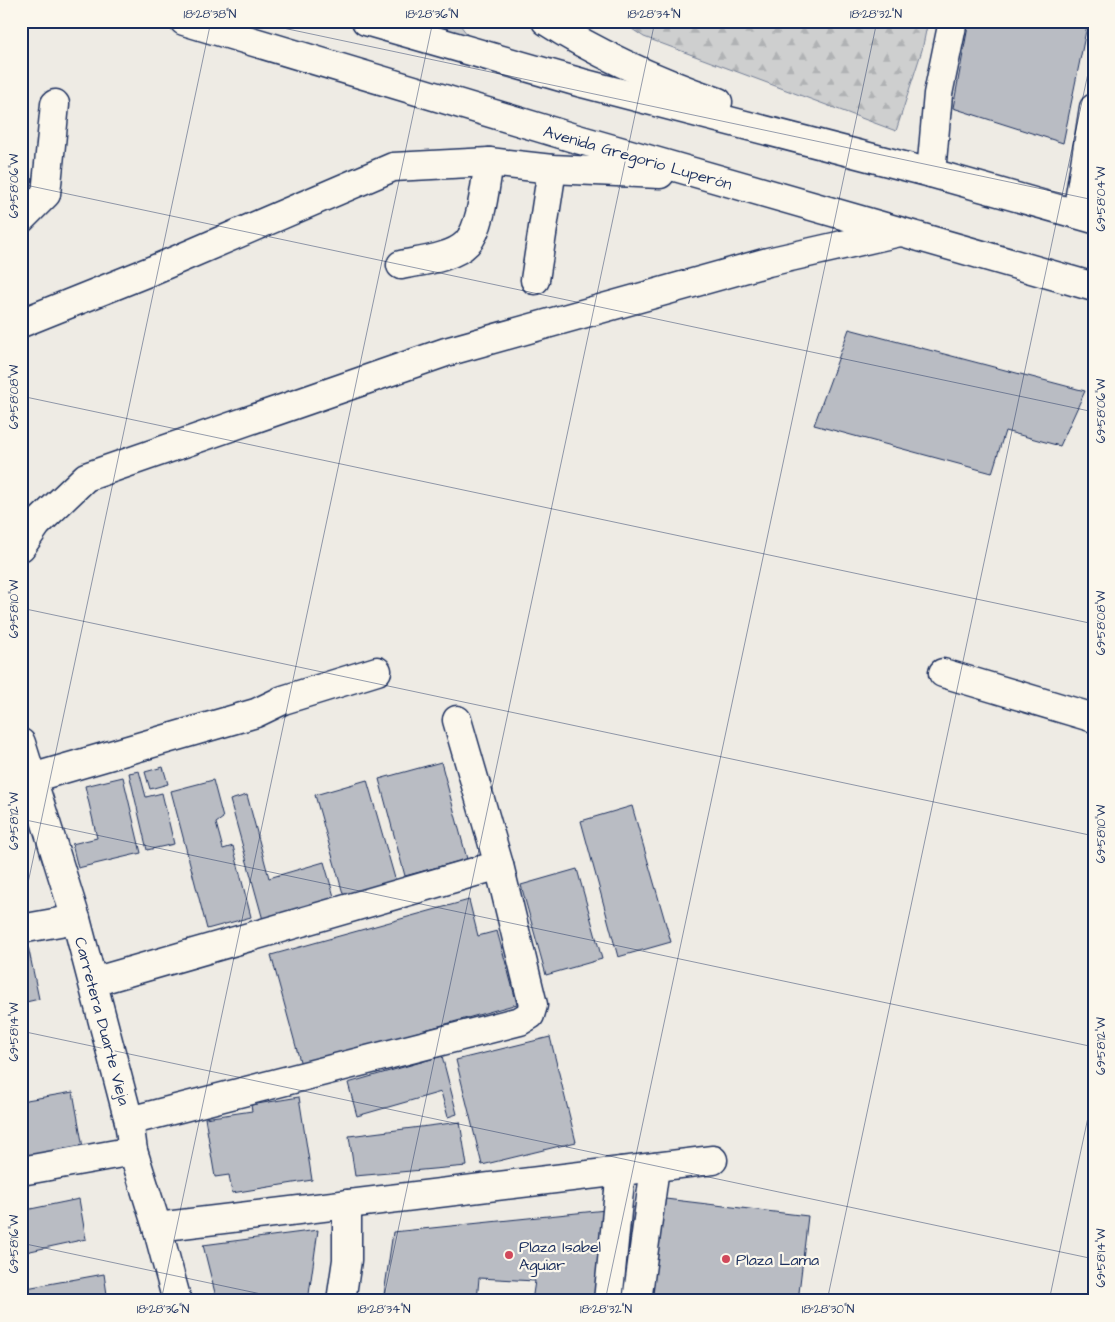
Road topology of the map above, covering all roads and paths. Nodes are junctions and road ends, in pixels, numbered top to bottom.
1 (184, 21) edge
2 (366, 21) edge
3 (546, 21) edge
4 (953, 21) edge
5 (55, 104) dead end
6 (1094, 108) edge
7 (880, 161) junction
8 (489, 162) junction
9 (552, 169) junction
10 (1089, 172) edge
11 (930, 173) junction
12 (705, 176) junction
13 (1085, 216) edge
14 (21, 218) edge
15 (900, 232) junction
16 (401, 264) dead end
17 (535, 280) dead end
18 (1094, 287) edge
19 (21, 323) edge
20 (21, 547) edge
21 (377, 670) dead end
22 (943, 673) dead end
23 (1094, 718) edge
24 (457, 720) dead end
25 (21, 743) edge
26 (32, 778) junction
27 (499, 865) junction
28 (76, 919) junction
29 (21, 929) edge
30 (93, 982) junction
31 (129, 1121) junction
32 (133, 1151) junction
33 (713, 1160) dead end
34 (655, 1167) junction
35 (21, 1171) edge
36 (621, 1171) junction
37 (347, 1204) junction
38 (157, 1227) junction
39 (177, 1301) edge
40 (341, 1301) edge
41 (608, 1301) edge
42 (637, 1301) edge

1 - 12 street, Avenida Gregorio Luperón
2 - 7 street
3 - 7 street
4 - 11 street
5 - 14 street
6 - 10 street
7 - 11 street
8 - 9 street
8 - 16 street
8 - 19 street
9 - 12 street
9 - 17 street
10 - 13 street
11 - 13 street
12 - 15 street, Avenida Gregorio Luperón
15 - 18 street, Avenida Gregorio Luperón
15 - 20 street
21 - 26 street
22 - 23 street
24 - 27 street
25 - 26 street, Carretera Duarte Vieja
26 - 28 street, Carretera Duarte Vieja
27 - 30 street
27 - 31 street
28 - 29 street
28 - 30 street, Carretera Duarte Vieja
30 - 31 street, Carretera Duarte Vieja
31 - 32 street, Carretera Duarte Vieja
32 - 35 street
32 - 38 street, Carretera Duarte Vieja
33 - 34 street
34 - 36 street
34 - 42 street
36 - 37 street
36 - 41 street
37 - 38 street
37 - 40 street
38 - 39 street, Carretera Duarte Vieja

